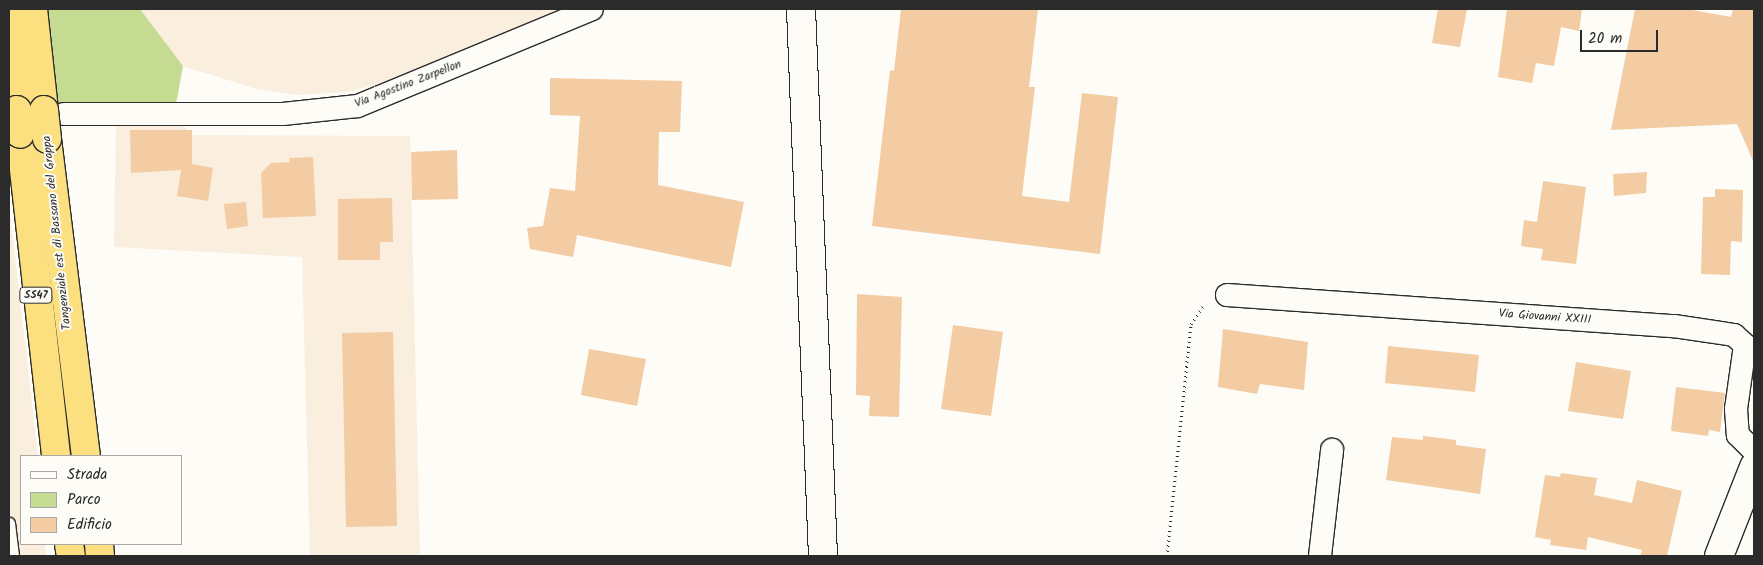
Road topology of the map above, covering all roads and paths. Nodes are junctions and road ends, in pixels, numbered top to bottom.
1 (9, 9) edge
2 (33, 9) edge
3 (592, 9) edge
4 (801, 9) edge
5 (36, 117) junction
6 (1227, 295) joint
7 (1332, 450) dead end
8 (1754, 452) edge
9 (56, 455) edge
10 (86, 455) edge
11 (1754, 467) edge
12 (9, 523) edge
13 (13, 556) edge
14 (823, 556) edge
15 (1167, 556) edge
16 (1320, 556) edge
17 (1719, 556) edge

1 - 5 highway, Tangenziale est di Bassano del Grappa / SS47
2 - 5 highway, Tangenziale est di Bassano del Grappa / SS47
3 - 5 street, Via Agostino Zarpellon
4 - 14 street
5 - 9 highway, Tangenziale est di Bassano del Grappa / SS47
5 - 10 highway, Tangenziale est di Bassano del Grappa / SS47, bridge
6 - 8 street, Via Giovanni XXIII
6 - 15 path
7 - 16 street
11 - 17 street
12 - 13 lane

